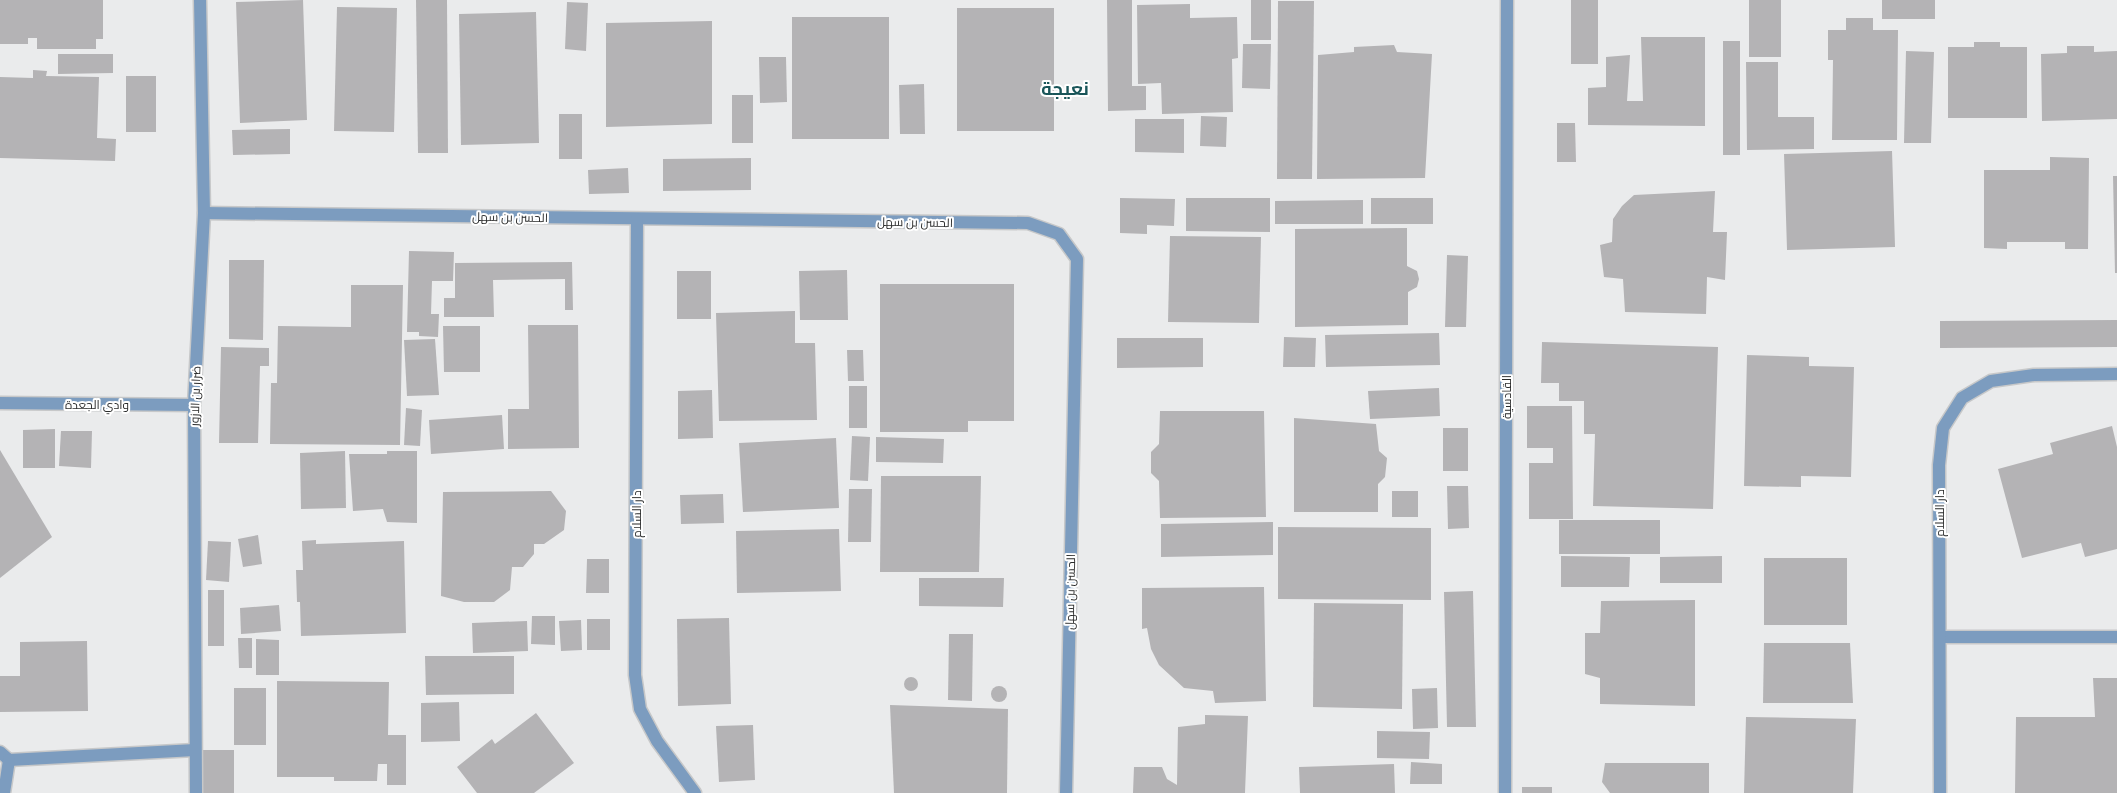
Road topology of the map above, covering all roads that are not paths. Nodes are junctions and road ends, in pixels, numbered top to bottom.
1 (200, 0) edge
2 (1507, 0) edge
3 (204, 213) junction
4 (637, 219) junction
5 (2117, 374) edge
6 (0, 403) edge
7 (194, 404) junction
8 (1940, 637) junction
9 (2117, 637) edge
10 (196, 750) junction
11 (4, 756) edge
12 (4, 793) edge
13 (196, 793) edge
14 (695, 793) edge
15 (1066, 793) edge
16 (1505, 793) edge
17 (1940, 793) edge

1 - 3 street, ضرار بن الازور
2 - 16 street, القادسية
3 - 4 street, الحسن بن سهل
3 - 7 street, ضرار بن الازور
4 - 14 street, دار السلام
4 - 15 street, الحسن بن سهل
5 - 8 street, دار السلام
6 - 7 street, وادي الجعدة
7 - 10 street, ضرار بن الازور
8 - 9 street
8 - 17 street, دار السلام
10 - 11 street
10 - 13 street, ضرار بن الازور
11 - 12 street

